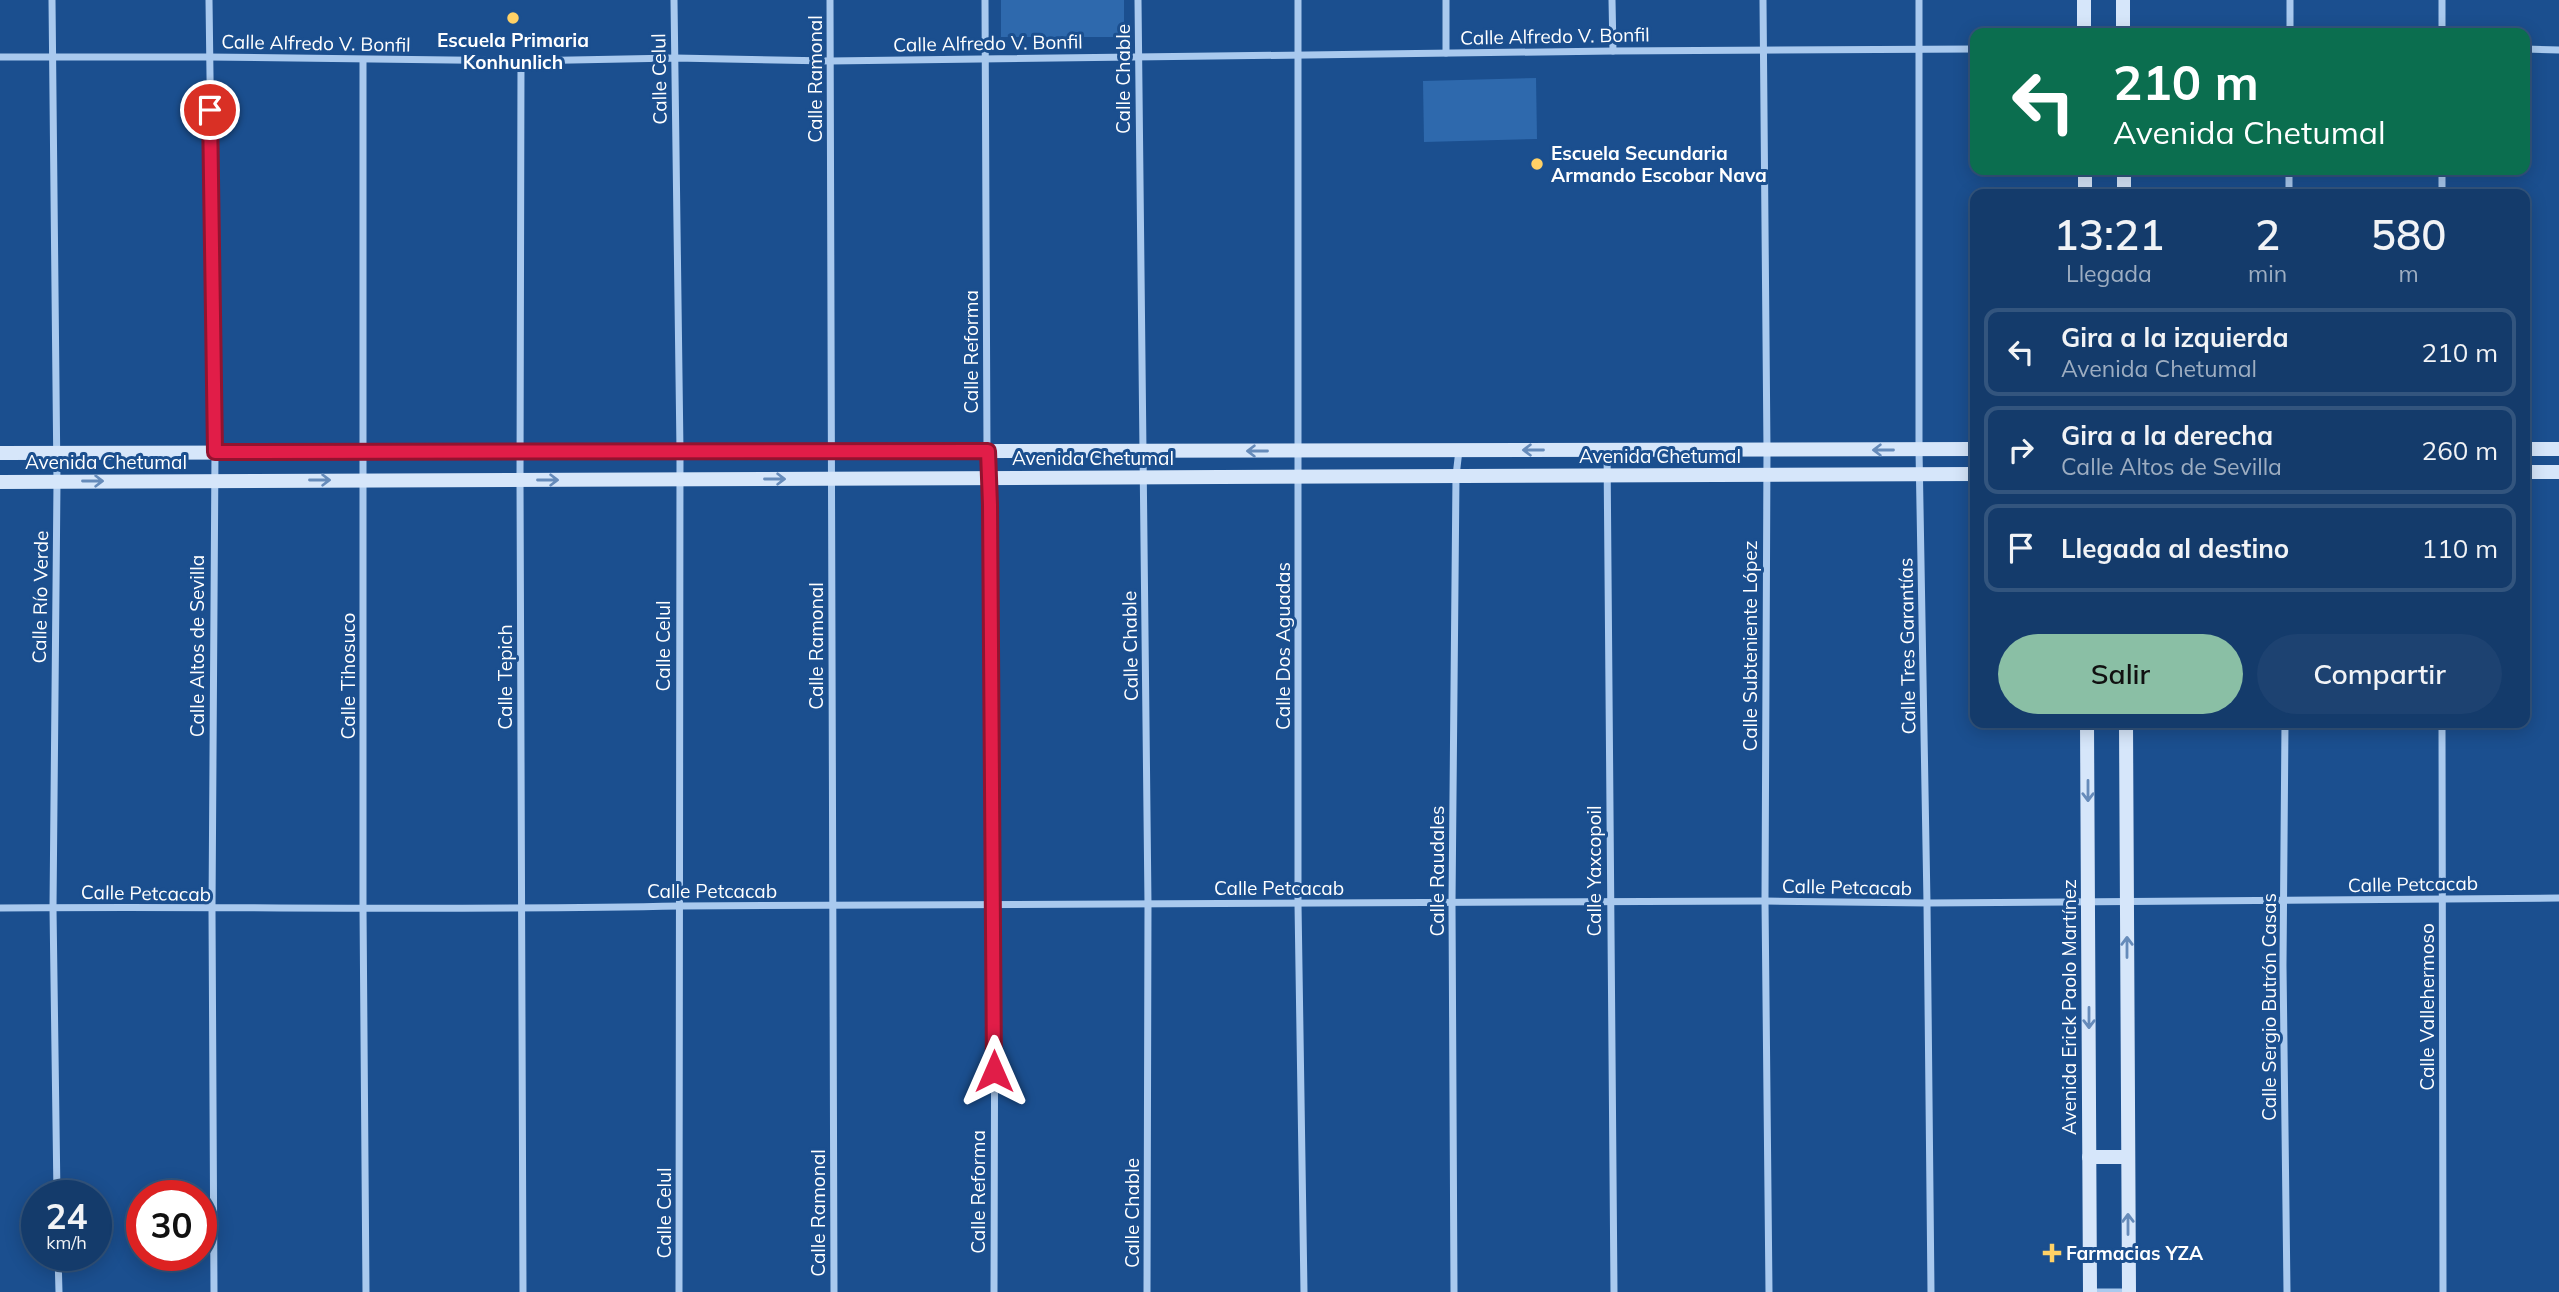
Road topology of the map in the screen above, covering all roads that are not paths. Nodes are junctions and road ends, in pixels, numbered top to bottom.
1 (52, 0) edge
2 (209, 0) edge
3 (674, 0) edge
4 (830, 0) edge
5 (985, 0) edge
6 (1138, 0) edge
7 (1298, 0) edge
8 (1446, 0) edge
9 (1612, 0) edge
10 (1763, 0) edge
11 (1919, 0) edge
12 (2084, 0) edge
13 (2123, 0) edge
14 (2290, 0) edge
15 (2442, 0) edge
16 (2084, 28) edge
17 (2123, 28) edge
18 (2290, 28) edge
19 (2442, 28) edge
20 (2530, 49) edge
21 (1763, 50) junction
22 (1919, 50) junction
23 (1970, 50) edge
24 (2559, 50) edge
25 (1613, 51) junction
26 (1446, 53) junction
27 (0, 57) edge
28 (53, 57) junction
29 (209, 57) junction
30 (1138, 57) junction
31 (1298, 57) junction
32 (675, 58) junction
33 (986, 60) junction
34 (363, 61) junction
35 (521, 61) junction
36 (830, 61) junction
37 (1970, 449) edge
38 (2530, 449) edge
39 (2559, 449) edge
40 (1459, 450) junction
41 (1606, 450) junction
42 (1767, 450) junction
43 (1919, 450) junction
44 (831, 451) junction
45 (988, 451) junction
46 (1143, 451) junction
47 (1299, 451) junction
48 (215, 452) junction
49 (364, 452) junction
50 (521, 452) junction
51 (680, 452) junction
52 (0, 453) edge
53 (56, 453) junction
54 (2530, 472) edge
55 (2559, 472) edge
56 (1920, 474) junction
57 (1970, 474) edge
58 (1766, 475) junction
59 (1456, 476) junction
60 (1607, 476) junction
61 (1144, 477) junction
62 (1299, 477) junction
63 (990, 478) junction
64 (678, 479) junction
65 (832, 479) junction
66 (364, 480) junction
67 (520, 480) junction
68 (214, 481) junction
69 (0, 482) edge
70 (57, 482) junction
71 (2087, 728) edge
72 (2126, 728) edge
73 (2286, 728) edge
74 (2442, 728) edge
75 (2559, 898) edge
76 (2443, 899) junction
77 (2088, 900) junction
78 (1765, 901) junction
79 (2127, 901) junction
80 (2283, 902) junction
81 (1452, 903) junction
82 (1610, 903) junction
83 (1927, 903) junction
84 (1148, 904) junction
85 (1298, 904) junction
86 (995, 905) junction
87 (680, 906) junction
88 (832, 906) junction
89 (363, 907) junction
90 (0, 908) edge
91 (53, 908) junction
92 (522, 909) junction
93 (212, 910) junction
94 (2090, 1157) junction
95 (2128, 1157) junction
96 (57, 1180) edge
97 (58, 1271) edge
98 (59, 1292) edge
99 (214, 1292) edge
100 (366, 1292) edge
101 (523, 1292) edge
102 (679, 1292) edge
103 (834, 1292) edge
104 (993, 1292) edge
105 (1147, 1292) edge
106 (1304, 1292) edge
107 (1454, 1292) edge
108 (1614, 1292) edge
109 (1769, 1292) edge
110 (1931, 1292) edge
111 (2084, 1292) edge
112 (2090, 1292) edge
113 (2130, 1292) edge
114 (2287, 1292) edge
115 (2443, 1292) edge

1 - 28 street, Calle Río Verde
2 - 29 street, Calle Altos de Sevilla
3 - 32 street, Calle Celul
4 - 36 street, Calle Ramonal
5 - 33 street, Calle Reforma
6 - 30 street, Calle Chable
7 - 31 street, Calle Dos Aguadas
8 - 26 street
9 - 25 street
10 - 21 street, Calle Subteniente López
11 - 22 street, Calle Tres Garantías
12 - 16 main road
13 - 17 main road
14 - 18 street
15 - 19 street
20 - 24 street
21 - 22 street, Calle Alfredo V. Bonfil
21 - 25 street, Calle Alfredo V. Bonfil
21 - 42 street, Calle Subteniente López
22 - 23 street, Calle Alfredo V. Bonfil
22 - 43 street, Calle Tres Garantías
25 - 26 street, Calle Alfredo V. Bonfil
26 - 31 street, Calle Alfredo V. Bonfil
27 - 28 street, Calle Alfredo V. Bonfil
28 - 29 street, Calle Alfredo V. Bonfil
28 - 53 street, Calle Río Verde
29 - 34 street, Calle Alfredo V. Bonfil
29 - 48 street, Calle Altos de Sevilla
30 - 31 street, Calle Alfredo V. Bonfil
30 - 33 street, Calle Alfredo V. Bonfil
30 - 46 street, Calle Chable
31 - 47 street, Calle Dos Aguadas
32 - 35 street, Calle Alfredo V. Bonfil
32 - 36 street, Calle Alfredo V. Bonfil
32 - 51 street, Calle Celul
33 - 36 street, Calle Alfredo V. Bonfil
33 - 45 street, Calle Reforma
34 - 35 street, Calle Alfredo V. Bonfil
34 - 49 street, Calle Tihosuco
35 - 50 street, Calle Tepich
36 - 44 street, Calle Ramonal
37 - 43 main road, Avenida Chetumal
38 - 39 main road
41 -> 40 main road, Avenida Chetumal
40 - 47 main road, Avenida Chetumal
40 - 59 street, Calle Raudales
41 - 42 main road, Avenida Chetumal
41 - 60 street, Calle Yaxcopoil
43 -> 42 main road, Avenida Chetumal
42 - 58 street, Calle Subteniente López
43 - 56 street, Calle Tres Garantías
44 - 45 main road, Avenida Chetumal
44 - 51 main road, Avenida Chetumal
44 - 65 street, Calle Ramonal
45 - 46 main road, Avenida Chetumal
45 - 63 street, Calle Reforma
47 -> 46 main road, Avenida Chetumal
46 - 61 street, Calle Chable
47 - 62 street, Calle Dos Aguadas
48 - 49 main road, Avenida Chetumal
48 - 53 main road, Avenida Chetumal
48 - 68 street, Calle Altos de Sevilla
49 - 50 main road, Avenida Chetumal
49 - 66 street, Calle Tihosuco
50 - 51 main road, Avenida Chetumal
50 - 67 street, Calle Tepich
51 - 64 street, Calle Celul
52 - 53 main road, Avenida Chetumal
53 - 70 street, Calle Río Verde
54 - 55 main road
56 - 57 main road, Avenida Chetumal
56 - 58 main road, Avenida Chetumal
56 - 83 street, Calle Tres Garantías
58 - 60 main road, Avenida Chetumal
58 - 78 street, Calle Subteniente López
59 - 60 main road, Avenida Chetumal
59 - 62 main road, Avenida Chetumal
59 - 81 street, Calle Raudales
60 - 82 street, Calle Yaxcopoil
61 - 62 main road, Avenida Chetumal
61 - 63 main road, Avenida Chetumal
61 - 84 street, Calle Chable
62 - 85 street, Calle Dos Aguadas
63 - 65 main road, Avenida Chetumal
63 - 86 street, Calle Reforma
64 -> 65 main road, Avenida Chetumal
67 -> 64 main road, Avenida Chetumal
64 - 87 street, Calle Celul
65 - 88 street, Calle Ramonal
66 - 67 main road, Avenida Chetumal
68 -> 66 main road, Avenida Chetumal
66 - 89 street, Calle Tihosuco
67 - 92 street, Calle Tepich
70 -> 68 main road, Avenida Chetumal
68 - 93 street, Calle Altos de Sevilla
69 - 70 main road, Avenida Chetumal
70 - 91 street, Calle Río Verde
71 -> 77 main road, Avenida Erick Paolo Martínez
72 - 79 main road
73 - 80 street, Calle Sergio Butrón Casas
74 - 76 street, Calle Vallehermoso
75 - 76 street, Calle Petcacab
76 - 80 street, Calle Petcacab
76 - 115 street, Calle Vallehermoso
77 - 79 street, Calle Petcacab
77 - 83 street, Calle Petcacab
77 -> 94 main road, Avenida Erick Paolo Martínez
78 - 82 street, Calle Petcacab
78 - 83 street, Calle Petcacab
78 - 109 street, Calle Subteniente López
79 - 80 street, Calle Petcacab
95 -> 79 main road
80 - 114 street, Calle Sergio Butrón Casas
81 - 82 street, Calle Petcacab
81 - 85 street, Calle Petcacab
81 - 107 street, Calle Raudales
82 - 108 street, Calle Yaxcopoil
83 - 110 street, Calle Tres Garantías
84 - 85 street, Calle Petcacab
84 - 86 street, Calle Petcacab
84 - 105 street, Calle Chable
85 - 106 street, Calle Dos Aguadas
86 - 88 street, Calle Petcacab
86 - 104 street, Calle Reforma
87 - 88 street, Calle Petcacab
87 - 92 street, Calle Petcacab
87 - 102 street, Calle Celul
88 - 103 street, Calle Ramonal
89 - 92 street, Calle Petcacab
89 - 93 street, Calle Petcacab
89 - 100 street, Calle Tihosuco
90 - 91 street, Calle Petcacab
91 - 93 street, Calle Petcacab
91 - 96 street, Calle Río Verde
92 - 101 street, Calle Tepich
93 - 99 street, Calle Altos de Sevilla
94 - 95 main road
94 - 112 main road, Avenida Erick Paolo Martínez
113 -> 95 main road
97 - 98 street
111 - 112 street
112 - 113 street

